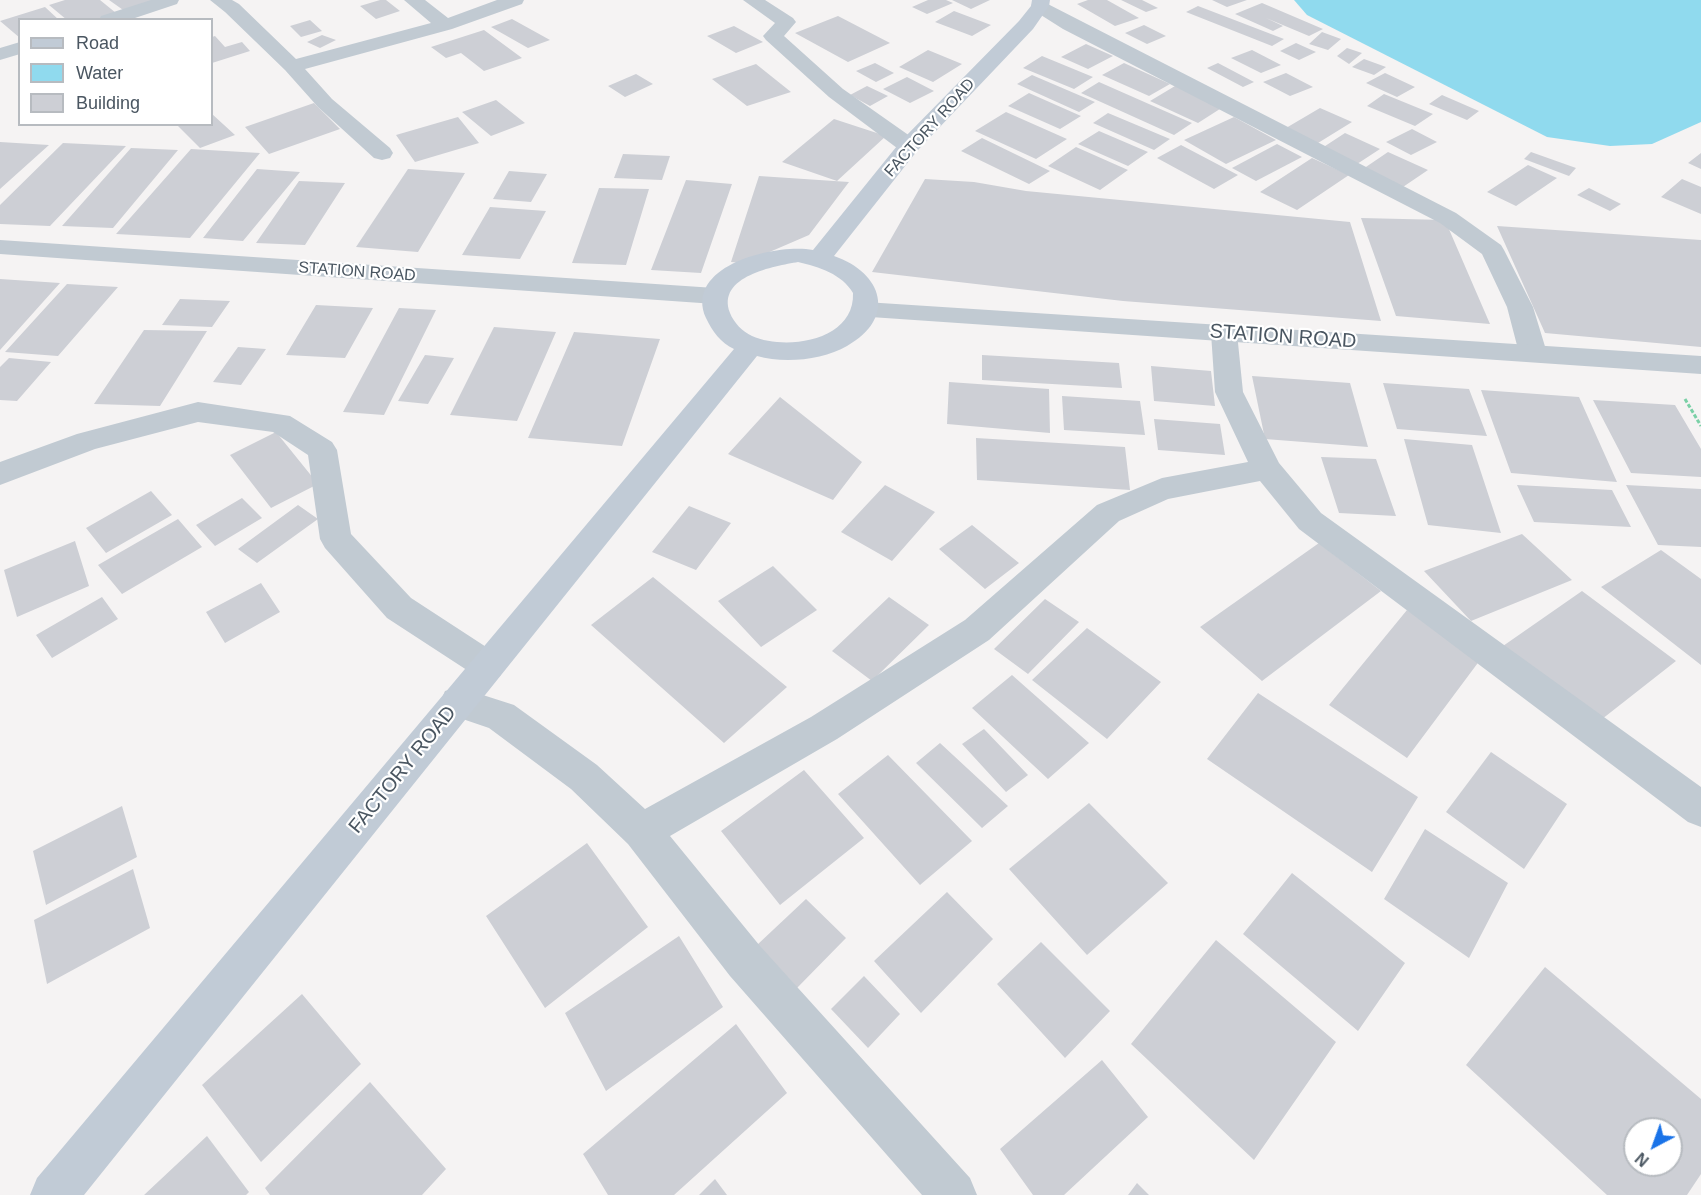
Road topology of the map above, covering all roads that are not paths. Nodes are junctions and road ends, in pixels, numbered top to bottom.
1 (170, 0) edge
2 (219, 0) edge
3 (413, 0) edge
4 (515, 0) edge
5 (752, 0) edge
6 (1041, 3) edge
7 (114, 18) edge
8 (445, 25) junction
9 (18, 49) edge
10 (0, 54) edge
11 (292, 66) junction
12 (909, 146) junction
13 (382, 153) dead end
14 (0, 247) edge
15 (820, 258) junction
16 (715, 296) junction
17 (866, 310) junction
18 (1224, 333) junction
19 (752, 345) junction
20 (1533, 353) junction
21 (1701, 365) edge
22 (1267, 469) junction
23 (0, 474) edge
24 (488, 666) junction
25 (459, 702) junction
26 (1701, 809) edge
27 (642, 831) junction
28 (54, 1195) edge
29 (953, 1195) edge

1 - 7 street
2 - 11 street
3 - 8 street
4 - 8 street
5 - 12 street
6 - 12 main road, FACTORY ROAD
6 - 20 street
8 - 11 street
9 - 10 street
11 - 13 street
12 - 15 main road, FACTORY ROAD
14 - 16 street, STATION ROAD
15 - 16 main road
15 - 17 main road
16 - 19 main road
17 - 18 street, STATION ROAD
17 - 19 main road
18 - 20 street, STATION ROAD
18 - 22 street
19 - 24 main road, FACTORY ROAD
20 - 21 street, STATION ROAD
22 - 26 street
22 - 27 street
23 - 24 street
24 - 25 main road, FACTORY ROAD
25 - 27 street
25 - 28 main road, FACTORY ROAD
27 - 29 street

